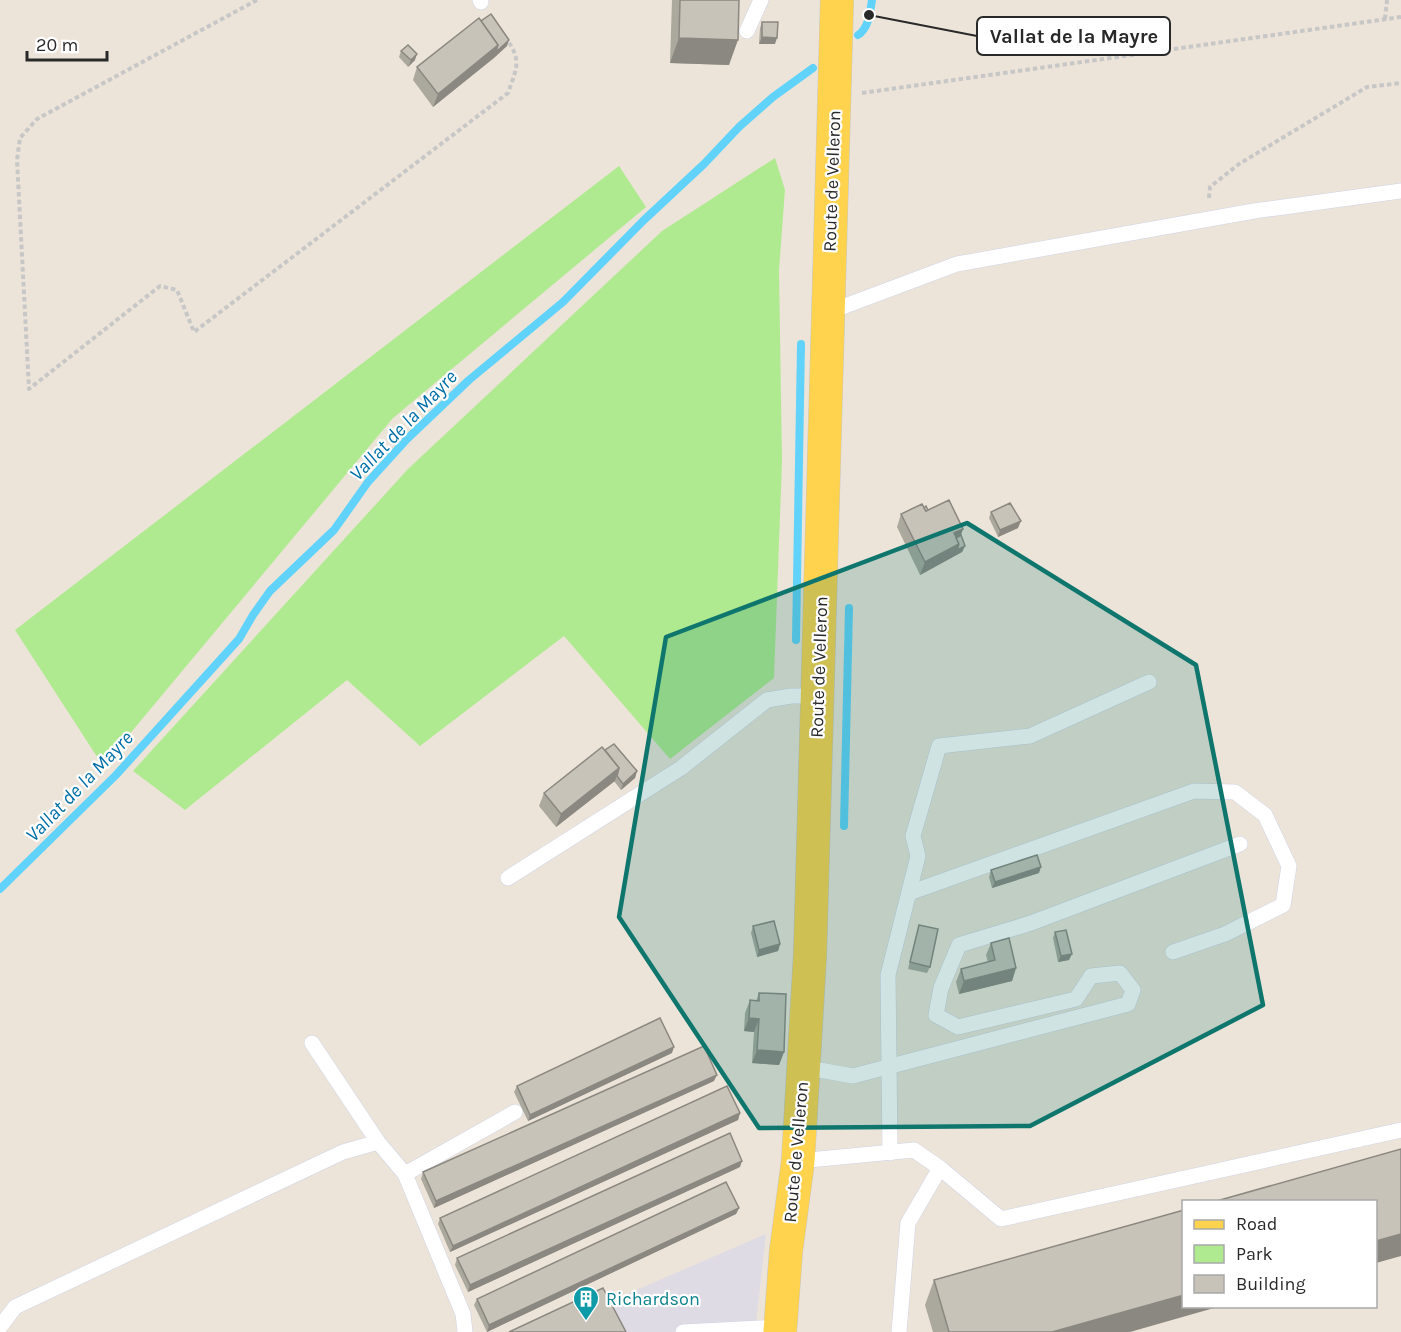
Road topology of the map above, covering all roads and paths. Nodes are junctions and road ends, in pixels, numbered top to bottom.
1 (257, 0) edge
2 (761, 0) edge
3 (837, 0) edge
4 (1387, 0) edge
5 (481, 1) edge
6 (1401, 17) edge
7 (1385, 20) junction
8 (747, 31) dead end
9 (1401, 83) edge
10 (834, 97) junction
11 (1401, 191) edge
12 (1206, 220) junction
13 (829, 312) junction
14 (1149, 682) dead end
15 (819, 696) junction
16 (1240, 844) dead end
17 (508, 878) dead end
18 (909, 893) junction
19 (1173, 952) dead end
20 (312, 1043) dead end
21 (889, 1066) junction
22 (804, 1067) junction
23 (515, 1112) dead end
24 (1401, 1130) edge
25 (378, 1142) junction
26 (890, 1153) junction
27 (798, 1161) junction
28 (940, 1168) junction
29 (405, 1174) junction
30 (0, 1328) edge
31 (780, 1329) edge
32 (465, 1332) edge
33 (683, 1332) edge
34 (900, 1332) edge

1 - 5 path
2 - 8 lane
3 - 10 main road, Route de Velleron
4 - 7 path
6 - 7 path
7 - 10 path
9 - 12 path
10 - 13 main road, Route de Velleron
11 - 12 lane
12 - 13 lane
13 - 15 main road, Route de Velleron
14 - 18 lane
15 - 17 lane
15 - 22 main road, Route de Velleron
16 - 21 lane
18 - 19 lane
18 - 21 lane
20 - 25 lane
21 - 22 lane
21 - 26 lane
22 - 27 main road, Route de Velleron
23 - 29 lane
24 - 28 lane
25 - 29 lane
25 - 30 lane
26 - 27 lane
26 - 28 lane
27 - 31 main road, Route de Velleron
28 - 34 lane
29 - 32 lane
31 - 33 lane

